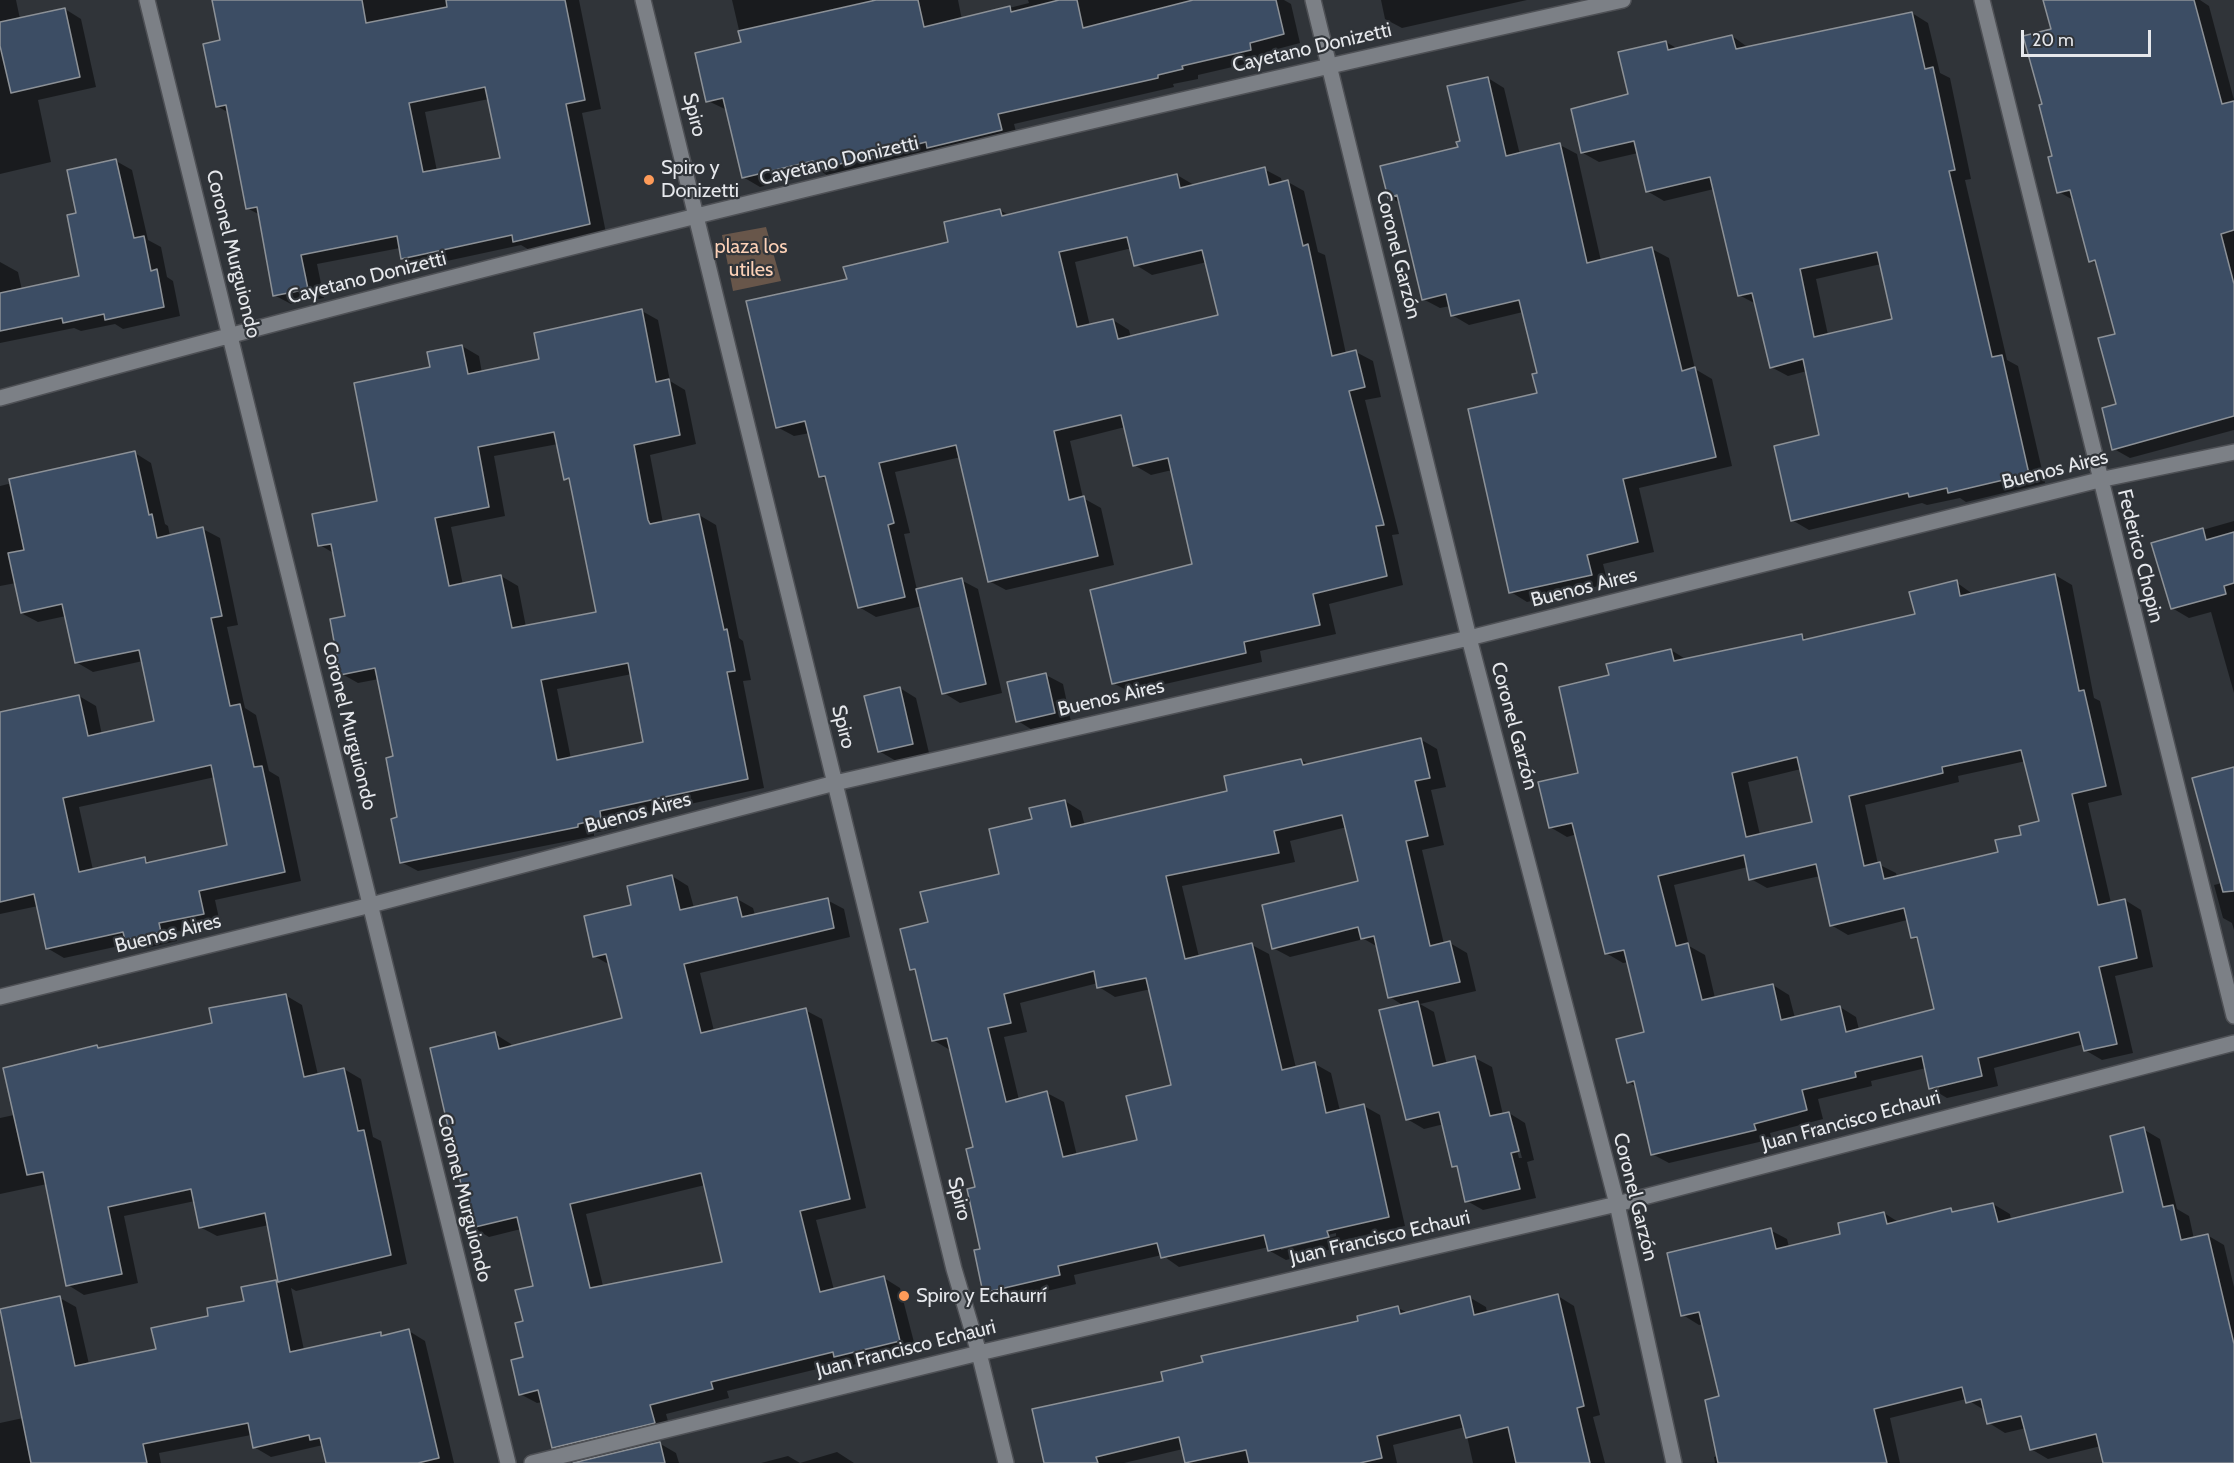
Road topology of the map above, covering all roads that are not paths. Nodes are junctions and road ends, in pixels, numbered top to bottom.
1 (147, 0) edge
2 (643, 0) edge
3 (1313, 0) edge
4 (1623, 0) edge
5 (1982, 0) edge
6 (1330, 65) junction
7 (697, 216) junction
8 (231, 334) junction
9 (0, 398) edge
10 (2234, 452) edge
11 (2099, 480) junction
12 (1469, 638) junction
13 (835, 783) junction
14 (371, 905) junction
15 (0, 997) edge
16 (2234, 1016) edge
17 (2234, 1042) edge
18 (1617, 1204) junction
19 (979, 1353) junction
20 (508, 1463) edge
21 (532, 1463) edge
22 (1006, 1463) edge
23 (1674, 1463) edge

1 - 8 street, Coronel Murguiondo
2 - 7 street, Spiro
3 - 6 street, Coronel Garzón
4 - 6 street, Cayetano Donizetti
5 - 11 street, Federico Chopin
6 - 7 street, Cayetano Donizetti
6 - 12 street, Coronel Garzón
7 - 8 street, Cayetano Donizetti
7 - 13 street, Spiro
8 - 9 street, Cayetano Donizetti
8 - 14 street, Coronel Murguiondo
10 - 11 street, Buenos Aires
11 - 12 street, Buenos Aires
11 - 16 street, Federico Chopin
12 - 13 street, Buenos Aires
12 - 18 street, Coronel Garzón
13 - 14 street, Buenos Aires
13 - 19 street, Spiro
14 - 15 street, Buenos Aires
14 - 20 street, Coronel Murguiondo
17 - 18 street, Juan Francisco Echauri
18 - 19 street, Juan Francisco Echauri
18 - 23 street, Coronel Garzón
19 - 21 street, Juan Francisco Echauri
19 - 22 street, Spiro

